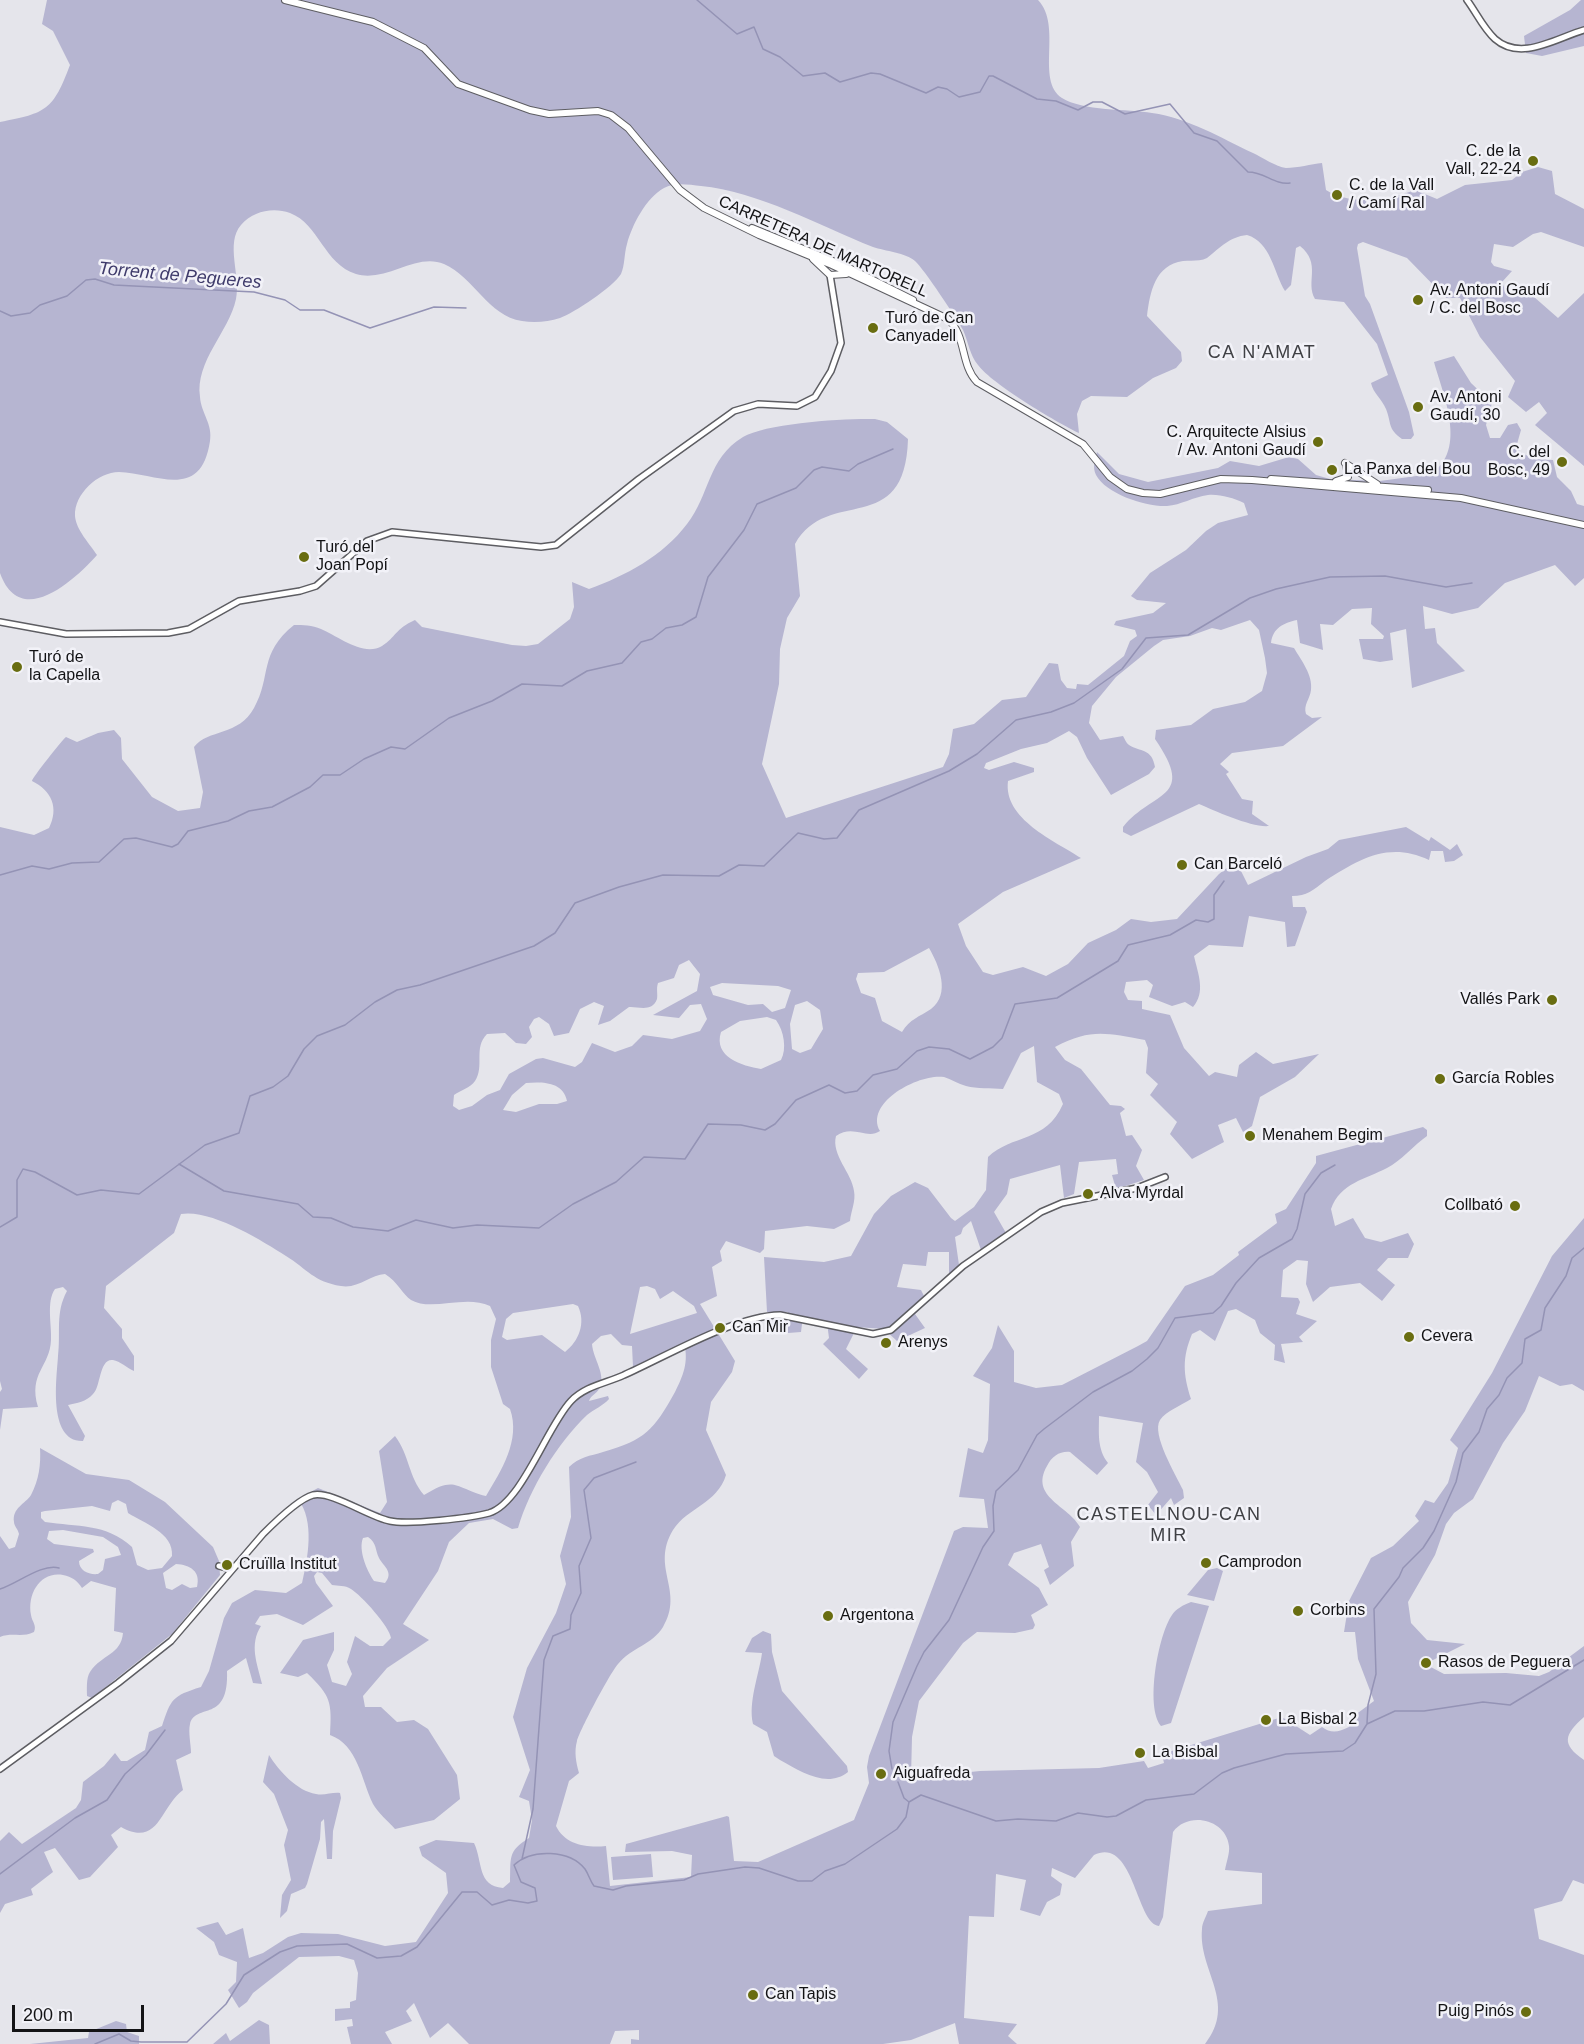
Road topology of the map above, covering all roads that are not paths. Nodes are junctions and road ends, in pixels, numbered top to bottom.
1 (285, 0) edge
2 (1467, 0) edge
3 (1584, 30) edge
4 (735, 222) junction
5 (804, 248) junction
6 (807, 255) junction
7 (832, 265) junction
8 (845, 266) junction
9 (830, 274) junction
10 (852, 274) junction
11 (933, 311) junction
12 (1358, 472) junction
13 (1348, 476) junction
14 (1252, 480) junction
15 (1327, 482) junction
16 (1354, 485) junction
17 (1384, 487) junction
18 (1340, 488) junction
19 (1367, 490) junction
20 (1461, 498) junction
21 (1584, 525) edge
22 (0, 622) edge
23 (1165, 1177) dead end
24 (230, 1569) junction
25 (224, 1577) junction
26 (0, 1769) edge

1 - 4 main road, CARRETERA DE MARTORELL
2 - 3 street
4 - 5 main road
4 - 6 main road, CARRETERA DE MARTORELL
5 - 7 main road
5 - 8 main road
6 - 7 main road, CARRETERA DE MARTORELL
6 - 9 main road
7 - 8 main road
7 - 9 main road
7 - 10 main road, CARRETERA DE MARTORELL
8 - 11 main road
9 - 10 main road
9 - 22 street
10 - 11 main road, CARRETERA DE MARTORELL
11 - 14 main road, CARRETERA DE MARTORELL
12 - 13 main road
12 - 13 main road
12 - 16 main road
12 - 17 main road
13 - 15 main road
13 - 16 main road
14 - 15 main road
14 - 18 main road, CARRETERA DE MARTORELL
15 - 16 main road
16 - 17 main road
16 - 18 main road
16 - 19 main road
17 - 20 main road
18 - 19 main road, CARRETERA DE MARTORELL
19 - 20 main road, CARRETERA DE MARTORELL
20 - 21 main road, CARRETERA DE MARTORELL
23 - 24 street
24 - 25 street
24 - 25 street
25 - 26 street

